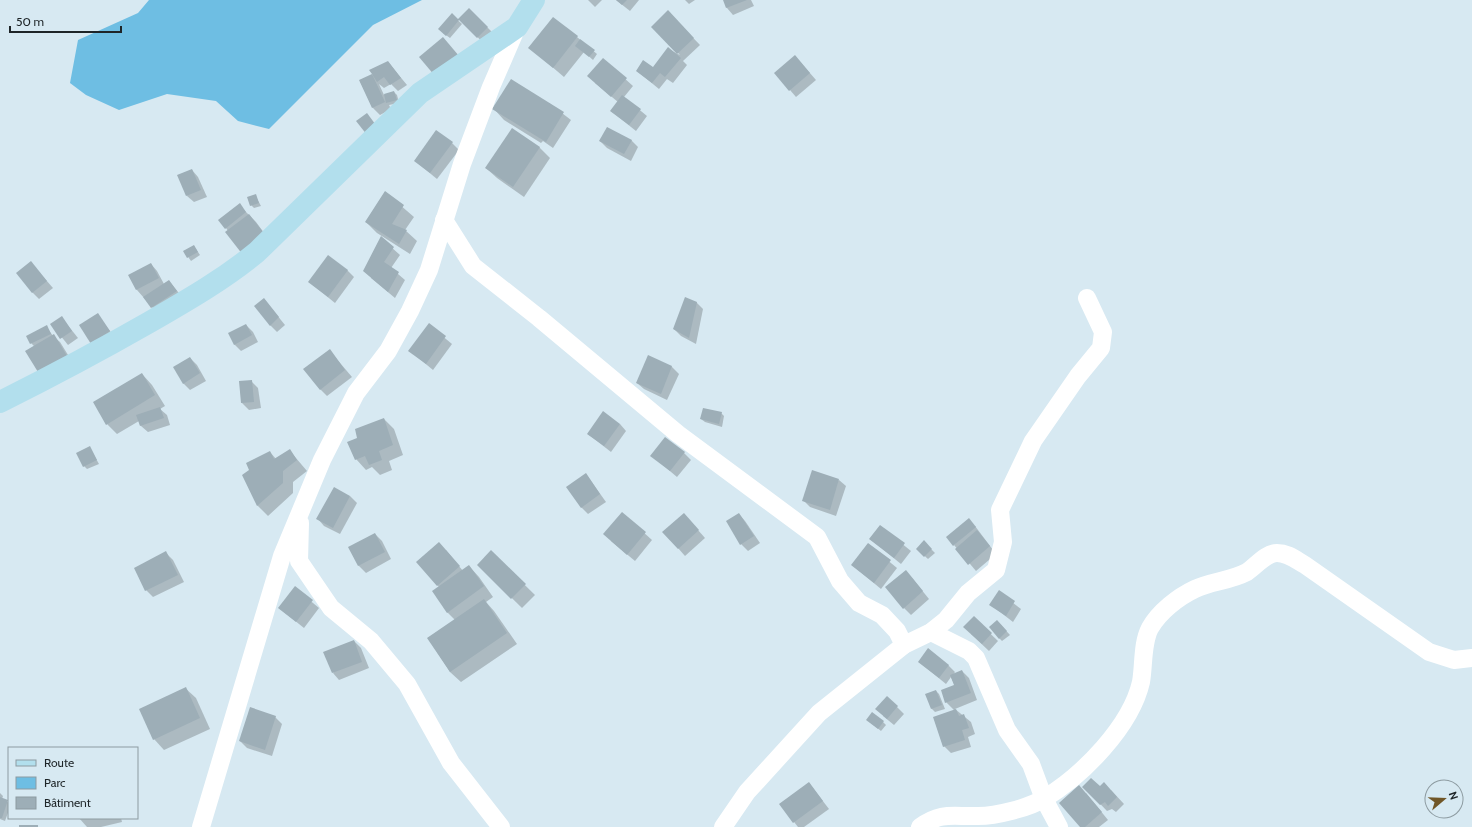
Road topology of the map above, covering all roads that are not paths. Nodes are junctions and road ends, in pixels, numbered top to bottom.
1 (534, 0) edge
2 (517, 27) junction
3 (444, 220) junction
4 (1087, 298) dead end
5 (0, 402) edge
6 (301, 510) junction
7 (931, 632) junction
8 (904, 646) junction
9 (1472, 658) edge
10 (1044, 799) junction
11 (201, 827) edge
12 (501, 827) edge
13 (723, 827) edge
14 (920, 827) edge
15 (1059, 827) edge

1 - 2 street
2 - 3 street
2 - 5 street
3 - 6 street
3 - 8 street
4 - 7 street
6 - 11 street
6 - 12 street
7 - 8 street
7 - 10 street
8 - 13 street
9 - 10 street
10 - 14 street
10 - 15 street

